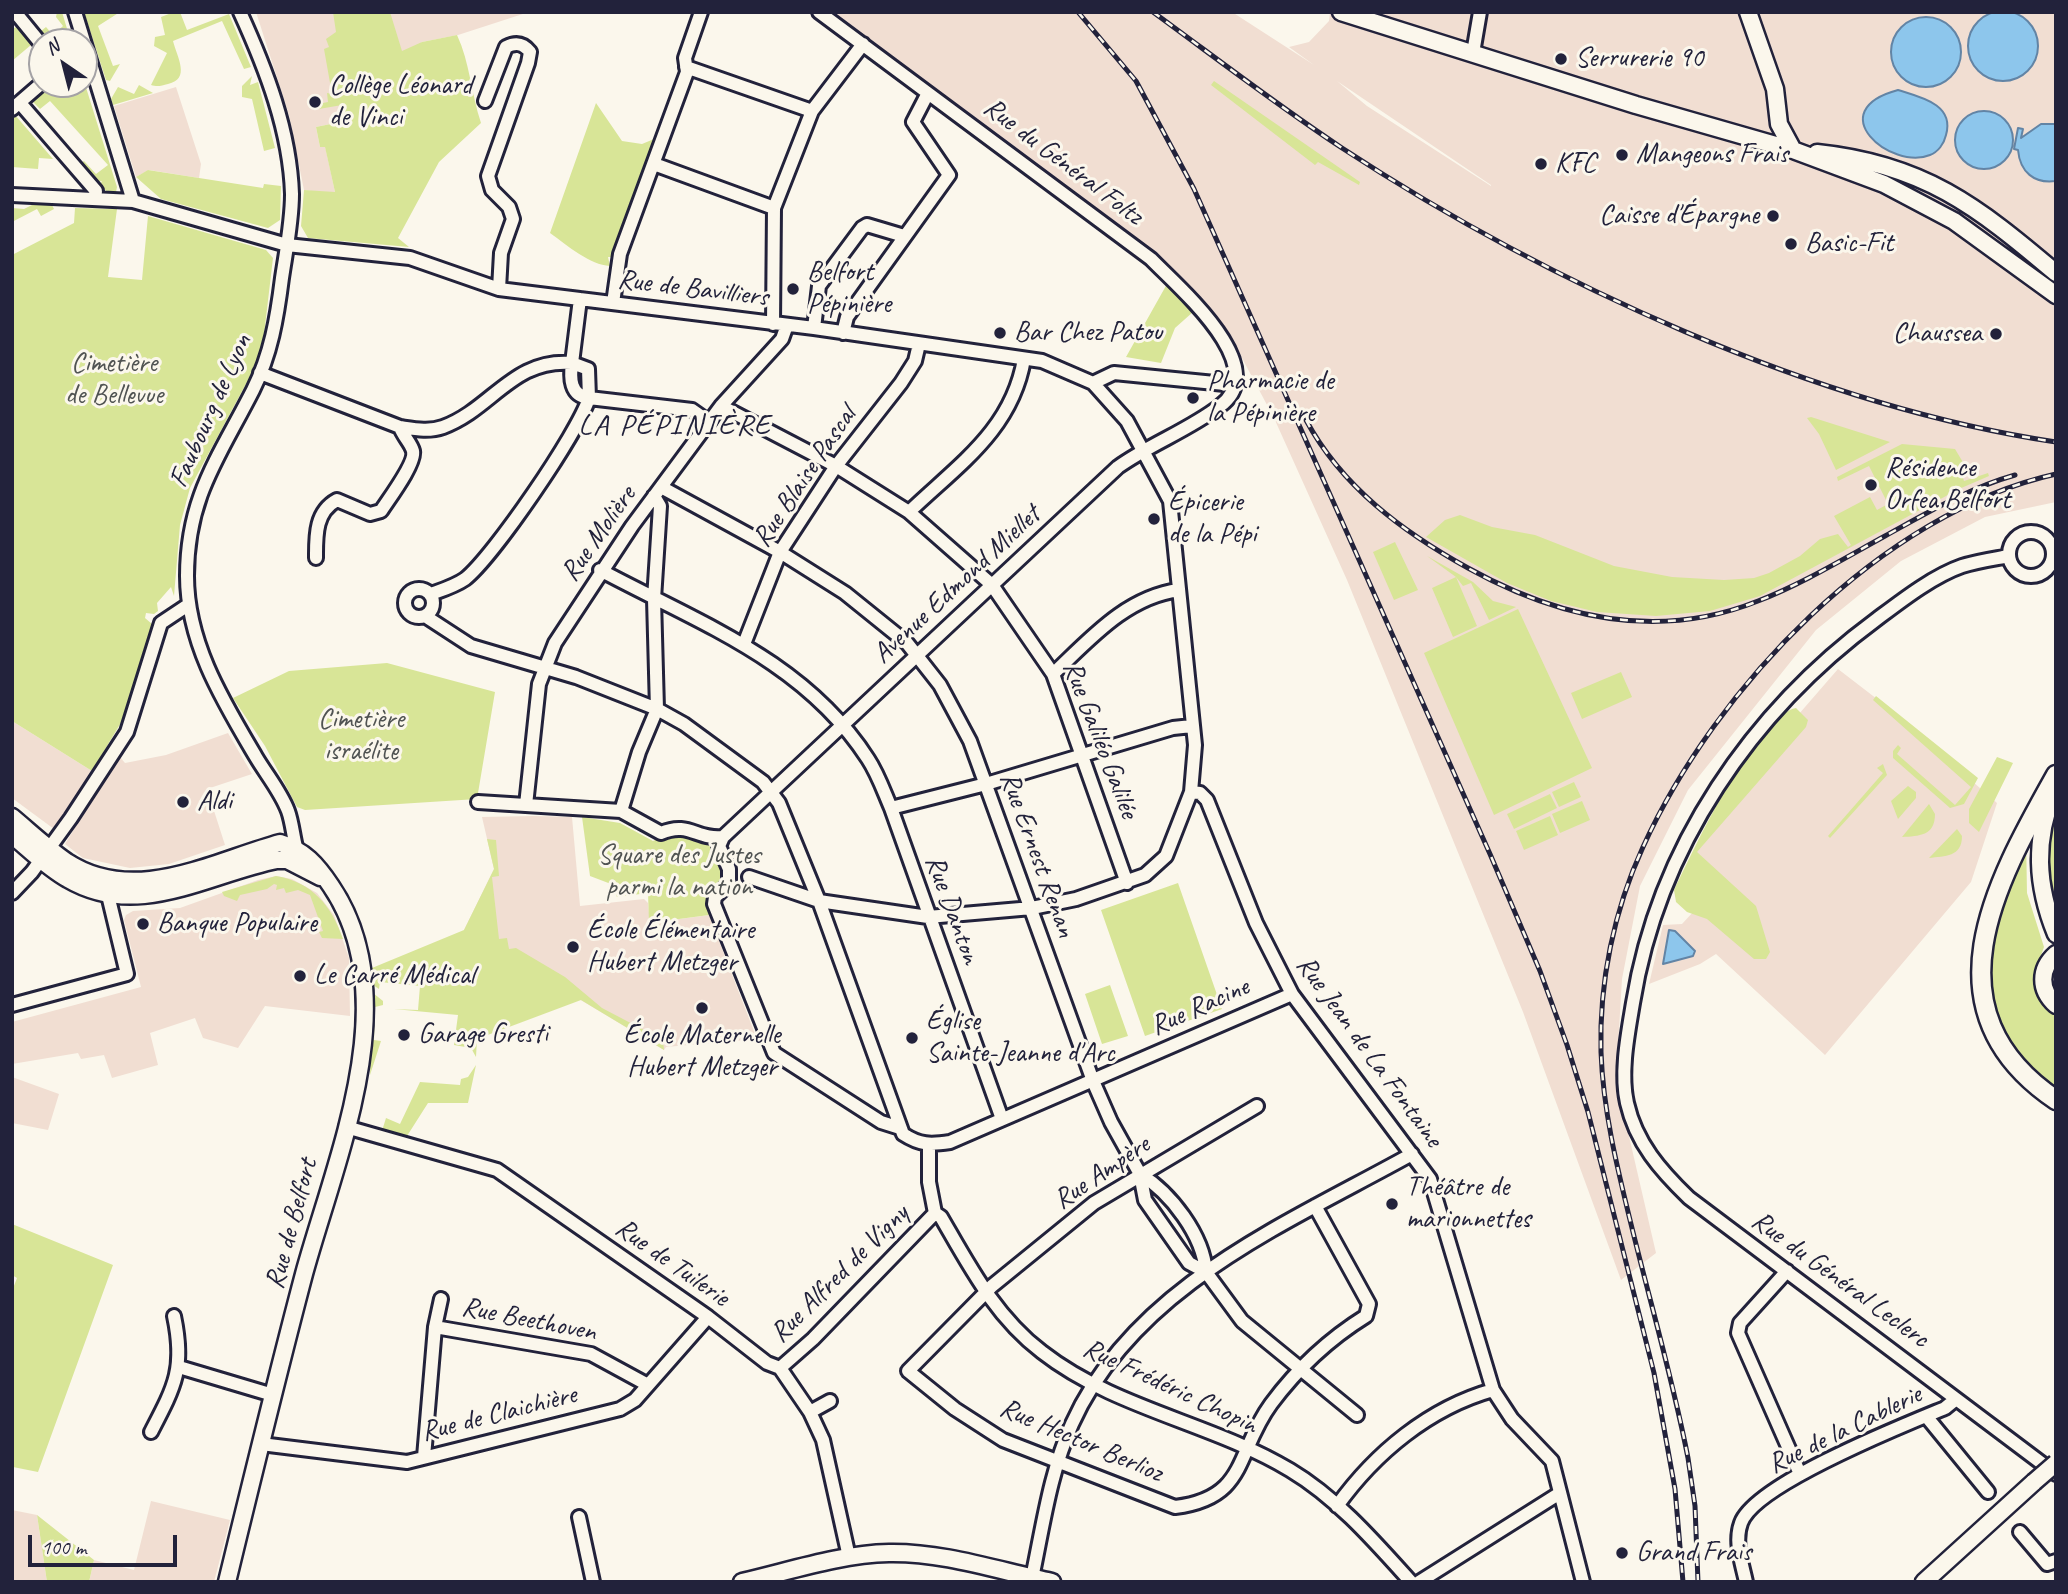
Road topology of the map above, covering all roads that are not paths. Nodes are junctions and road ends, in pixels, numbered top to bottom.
1 (15, 12) edge
2 (240, 12) edge
3 (701, 12) edge
4 (819, 12) edge
5 (1341, 12) edge
6 (1480, 12) edge
7 (1748, 12) edge
8 (28, 28) edge
9 (863, 44) junction
10 (1473, 53) junction
11 (686, 67) junction
12 (98, 90) edge
13 (928, 93) junction
14 (485, 101) dead end
15 (16, 106) edge
16 (813, 111) junction
17 (1779, 124) junction
18 (1758, 141) junction
19 (1793, 150) junction
20 (654, 164) junction
21 (12, 195) edge
22 (95, 199) junction
23 (133, 201) junction
24 (774, 208) junction
25 (904, 236) junction
26 (288, 245) junction
27 (2056, 273) edge
28 (499, 289) junction
29 (2056, 295) edge
30 (580, 299) junction
31 (613, 303) junction
32 (773, 324) junction
33 (787, 325) junction
34 (814, 328) junction
35 (843, 333) junction
36 (919, 344) junction
37 (1024, 359) junction
38 (572, 363) junction
39 (260, 373) junction
40 (1093, 383) junction
41 (1235, 385) junction
42 (589, 398) junction
43 (722, 406) junction
44 (709, 422) junction
45 (400, 426) junction
46 (1143, 449) junction
47 (836, 466) junction
48 (658, 491) junction
49 (909, 512) junction
50 (780, 552) junction
51 (2054, 554) edge
52 (2009, 556) junction
53 (316, 558) dead end
54 (600, 570) junction
55 (992, 585) junction
56 (1179, 590) junction
57 (431, 594) junction
58 (654, 599) junction
59 (188, 605) junction
60 (425, 616) junction
61 (744, 644) junction
62 (918, 655) junction
63 (543, 667) junction
64 (1053, 674) junction
65 (657, 709) junction
66 (844, 725) junction
67 (1192, 726) junction
68 (1081, 757) junction
69 (2056, 775) edge
70 (986, 784) junction
71 (2056, 787) edge
72 (771, 792) junction
73 (1191, 792) junction
74 (478, 802) dead end
75 (526, 805) junction
76 (891, 808) junction
77 (621, 811) junction
78 (12, 817) edge
79 (12, 835) edge
80 (723, 837) junction
81 (288, 850) junction
82 (45, 853) junction
83 (749, 877) dead end
84 (1127, 883) junction
85 (12, 893) edge
86 (108, 895) junction
87 (819, 901) junction
88 (1032, 908) junction
89 (928, 917) junction
90 (2056, 934) edge
91 (2056, 954) edge
92 (1292, 993) junction
93 (12, 1005) edge
94 (2056, 1005) edge
95 (1093, 1081) junction
96 (2056, 1100) edge
97 (1257, 1106) dead end
98 (1002, 1118) junction
99 (346, 1128) junction
100 (900, 1128) junction
101 (929, 1146) junction
102 (1412, 1154) junction
103 (1140, 1174) junction
104 (1315, 1206) junction
105 (934, 1213) junction
106 (1787, 1271) junction
107 (1206, 1272) junction
108 (984, 1294) junction
109 (441, 1299) dead end
110 (174, 1316) dead end
111 (708, 1317) junction
112 (435, 1327) junction
113 (179, 1367) junction
114 (780, 1368) junction
115 (1300, 1370) junction
116 (1093, 1384) junction
117 (648, 1385) junction
118 (1493, 1390) junction
119 (273, 1395) junction
120 (1956, 1399) junction
121 (830, 1401) dead end
122 (810, 1412) junction
123 (1357, 1415) dead end
124 (1926, 1416) junction
125 (150, 1432) dead end
126 (261, 1444) junction
127 (1247, 1448) junction
128 (424, 1457) junction
129 (1057, 1463) junction
130 (2056, 1463) edge
131 (1800, 1474) junction
132 (2056, 1474) edge
133 (1988, 1492) dead end
134 (1560, 1493) junction
135 (1337, 1506) junction
136 (579, 1517) dead end
137 (2020, 1532) dead end
138 (849, 1558) junction
139 (2056, 1561) edge
140 (1032, 1578) junction
141 (227, 1582) edge
142 (593, 1582) edge
143 (742, 1582) edge
144 (1052, 1582) edge
145 (1411, 1582) edge
146 (1419, 1582) edge
147 (1583, 1582) edge
148 (1746, 1582) edge
149 (1924, 1582) edge

1 - 8 street
2 - 26 street, Faubourg de Lyon
3 - 11 street
4 - 9 street, Rue du Général Foltz
5 - 10 main road
6 - 10 street
7 - 17 main road
9 - 13 street, Rue du Général Foltz
9 - 16 street
10 - 18 main road
11 - 16 street
11 - 20 street
12 - 23 street
13 - 25 street
13 - 41 street, Rue du Général Foltz
14 - 28 street
15 - 22 street
16 - 24 street
17 - 18 main road
17 - 19 main road
18 - 19 main road
19 - 27 main road
19 - 29 main road
20 - 24 street
20 - 31 street
21 - 22 street, Rue de Bavilliers
22 - 23 street, Rue de Bavilliers
23 - 26 street, Rue de Bavilliers
24 - 32 street
25 - 34 street
25 - 35 street
26 - 28 street, Rue de Bavilliers
26 - 39 street, Faubourg de Lyon
28 - 30 street, Rue de Bavilliers
30 - 31 street, Rue de Bavilliers
30 - 38 street
31 - 32 street, Rue de Bavilliers
32 - 33 street, Rue de Bavilliers
33 - 34 street, Rue de Bavilliers
33 - 43 street, Rue Molière
34 - 35 street, Rue de Bavilliers
35 - 36 street, Rue de Bavilliers
36 - 37 street, Rue de Bavilliers
36 - 47 street, Rue Blaise Pascal
37 - 40 street, Rue de Bavilliers
37 - 49 street
38 - 42 street
38 - 42 street
38 - 45 street
39 - 45 street
39 - 59 street, Faubourg de Lyon
40 - 41 street
40 - 46 street, Rue de Bavilliers
41 - 46 street, Avenue Edmond Miellet
42 - 44 street
42 - 57 street
43 - 44 street, Rue Molière
43 - 47 street, Rue Galiléo Galilée
44 - 48 street, Rue Molière
45 - 53 street
46 - 55 street, Avenue Edmond Miellet
46 - 56 street
47 - 49 street, Rue Galiléo Galilée
47 - 50 street, Rue Blaise Pascal
48 - 50 street, Rue Ernest Renan
48 - 54 street, Rue Molière
48 - 58 street
49 - 55 street, Rue Galiléo Galilée
50 - 61 street, Rue Blaise Pascal
50 - 62 street, Rue Ernest Renan
51 - 52 street
51 - 52 street
52 - 106 street, Rue du Général Leclerc
54 - 58 street, Rue Danton
54 - 63 street, Rue Molière
55 - 62 street, Avenue Edmond Miellet
55 - 64 street, Rue Galiléo Galilée
56 - 64 street
56 - 67 street
57 - 60 street
57 - 60 street
58 - 61 street, Rue Danton
58 - 65 street
59 - 81 street, Faubourg de Lyon
59 - 82 street
60 - 63 street
61 - 66 street, Rue Danton
62 - 66 street, Avenue Edmond Miellet
62 - 70 street, Rue Ernest Renan
63 - 65 street
63 - 75 street, Rue Molière
64 - 68 street, Rue Galiléo Galilée
65 - 72 street
65 - 77 street
66 - 72 street, Avenue Edmond Miellet
66 - 76 street, Rue Danton
67 - 68 street
67 - 73 street
68 - 70 street
68 - 84 street, Rue Galiléo Galilée
69 - 96 highway
70 - 76 street
70 - 88 street, Rue Ernest Renan
71 - 90 main road
72 - 80 street, Avenue Edmond Miellet
72 - 87 street
73 - 84 street
73 - 92 street, Rue Jean de La Fontaine
74 - 75 street
75 - 77 street
76 - 89 street, Rue Danton
77 - 80 street
78 - 82 main road
79 - 82 main road
80 - 100 street
81 - 82 main road
81 - 86 main road
81 - 99 main road, Rue de Belfort
82 - 85 street
82 - 86 main road
83 - 87 street
84 - 88 street
86 - 93 street
87 - 89 street
87 - 100 street
88 - 89 street
88 - 95 street, Rue Ernest Renan
89 - 98 street, Rue Danton
91 - 94 main road
92 - 95 street, Rue Racine
92 - 102 street, Rue Jean de La Fontaine
95 - 98 street, Rue Racine
95 - 103 street, Rue Ernest Renan
97 - 103 street, Rue Ampère
98 - 101 street, Rue Racine
99 - 111 street, Rue de Tuilerie
99 - 119 main road, Rue de Belfort
100 - 101 street
101 - 105 street, Rue Frédéric Chopin
102 - 104 street
102 - 118 street, Rue Jean de La Fontaine
103 - 107 street
103 - 107 street
103 - 108 street, Rue Ampère
104 - 107 street
104 - 115 street, Rue Hector Berlioz
105 - 108 street, Rue Frédéric Chopin
105 - 114 street, Rue Alfred de Vigny
106 - 120 street, Rue du Général Leclerc
106 - 131 street
107 - 115 street
107 - 116 street
108 - 116 street, Rue Frédéric Chopin
108 - 129 street, Rue Hector Berlioz
109 - 112 street
110 - 113 street
111 - 114 street, Rue de Tuilerie
111 - 117 street, Rue de Claichière
112 - 117 street, Rue Beethoven
112 - 128 street
113 - 119 street
113 - 125 street
114 - 122 street, Rue de Tuilerie
115 - 123 street
115 - 127 street, Rue Hector Berlioz
116 - 127 street, Rue Frédéric Chopin
116 - 129 street
117 - 128 street, Rue de Claichière
118 - 134 street, Rue Jean de La Fontaine
118 - 135 street
119 - 126 main road, Rue de Belfort
120 - 124 street, Rue de la Cablerie
120 - 132 street, Rue du Général Leclerc
121 - 122 street
122 - 138 street, Rue de Tuilerie
124 - 131 street, Rue de la Cablerie
124 - 133 street
126 - 128 street, Rue de Claichière
126 - 141 main road, Rue de Belfort
127 - 129 street, Rue Hector Berlioz
127 - 135 street, Rue Frédéric Chopin
129 - 140 street
130 - 149 main road, bridge
131 - 148 street, Rue de la Cablerie
134 - 146 street
134 - 147 street, Rue Jean de La Fontaine
135 - 145 street, Rue Frédéric Chopin
136 - 142 street
137 - 139 street
138 - 140 main road
138 - 143 main road
140 - 144 main road

